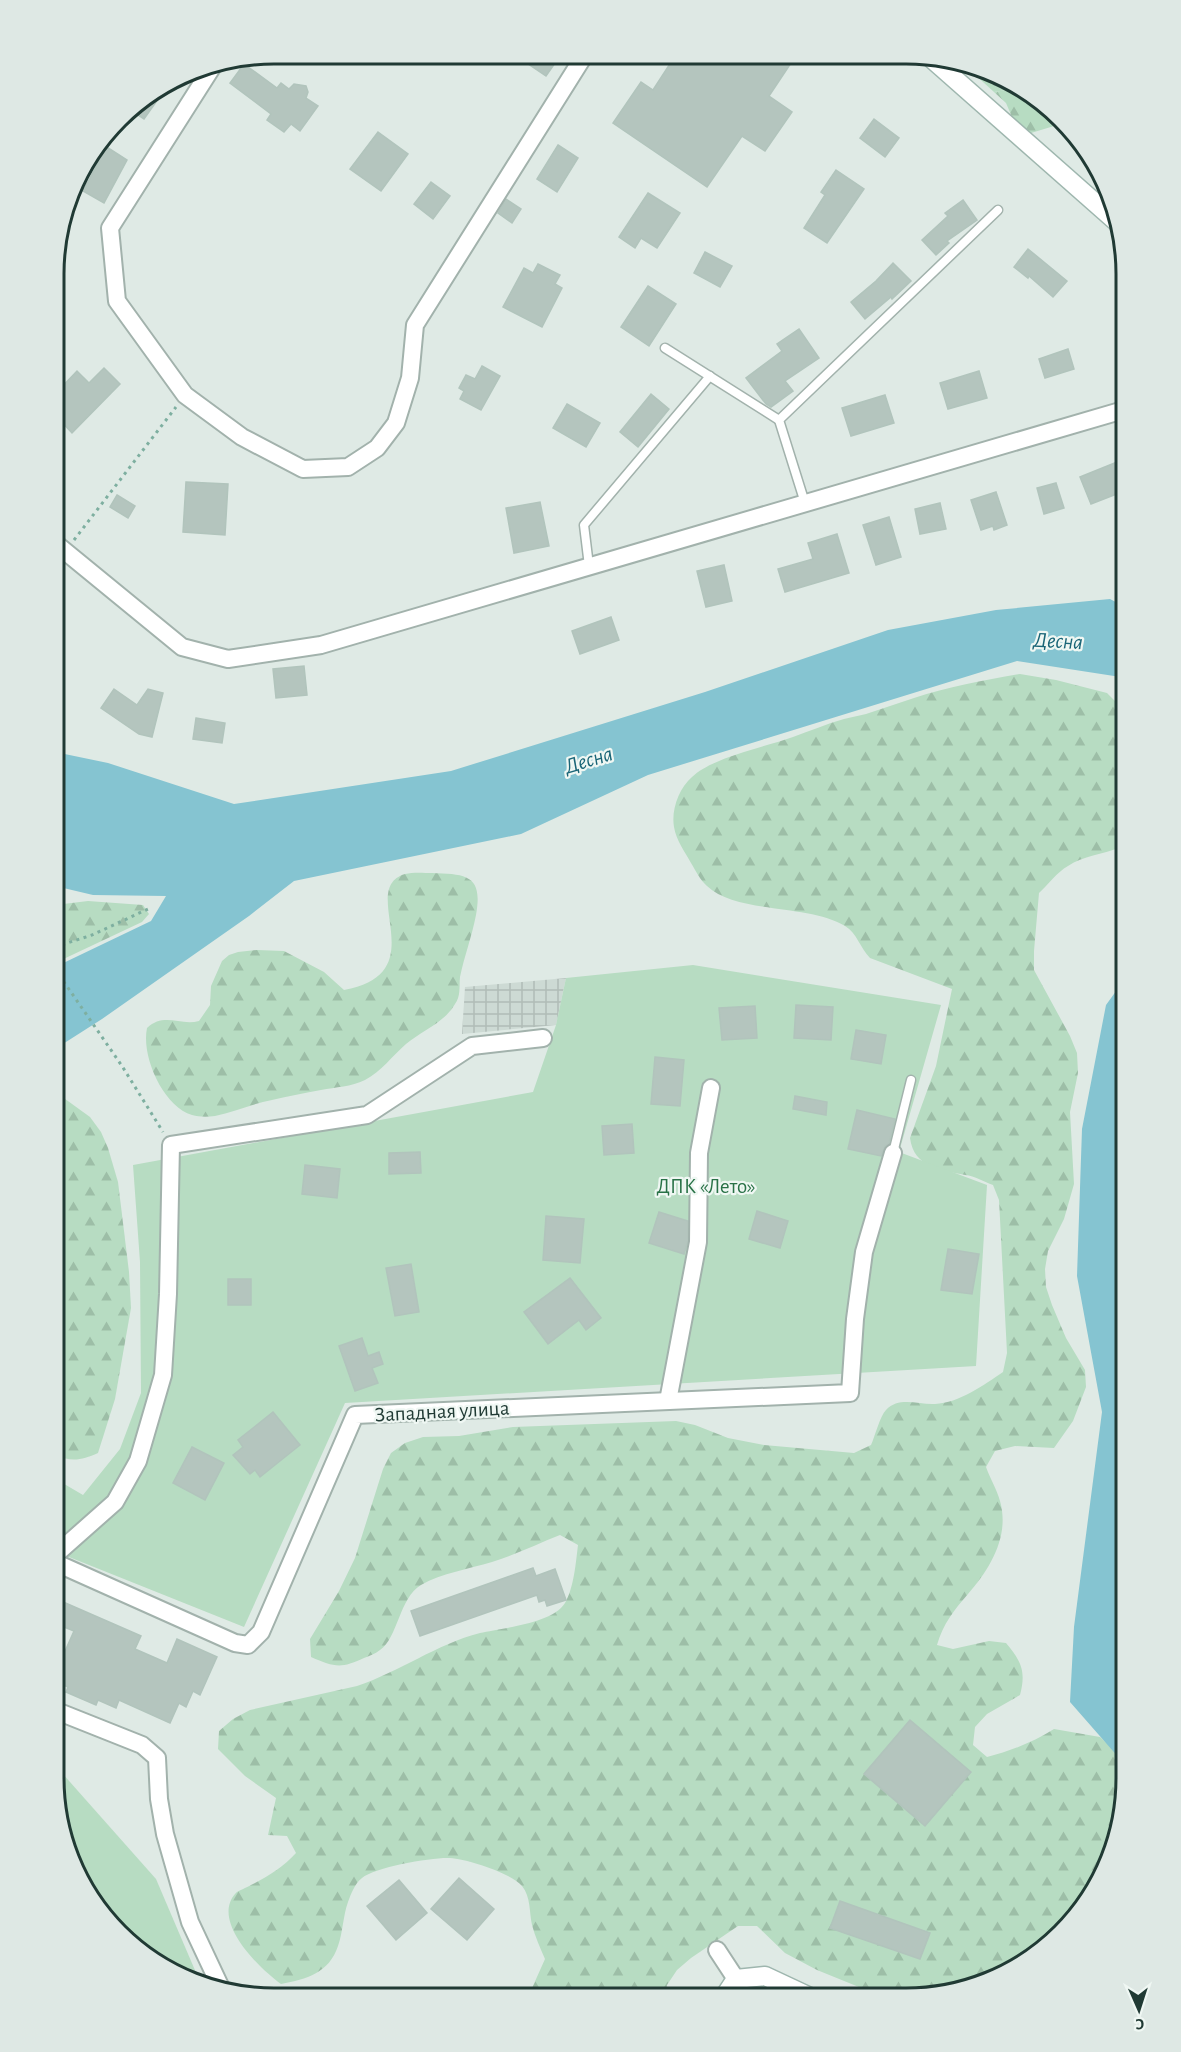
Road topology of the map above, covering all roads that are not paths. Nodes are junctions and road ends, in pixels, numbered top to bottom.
1 (579, 65) edge
2 (942, 68) edge
3 (207, 76) edge
4 (998, 210) dead end
5 (1107, 213) edge
6 (665, 348) dead end
7 (710, 376) junction
8 (1116, 413) edge
9 (779, 420) junction
10 (805, 503) junction
11 (64, 549) edge
12 (589, 566) junction
13 (543, 1038) dead end
14 (910, 1080) dead end
15 (711, 1088) dead end
16 (893, 1153) joint
17 (668, 1401) junction
18 (64, 1547) edge
19 (64, 1566) edge
20 (64, 1714) edge
21 (717, 1950) dead end
22 (216, 1979) edge
23 (736, 1979) junction
24 (730, 1988) edge
25 (791, 1988) edge

1 - 3 street
2 - 5 main road
4 - 9 lane
6 - 7 lane
7 - 9 lane
7 - 12 lane
8 - 10 street
9 - 10 lane
10 - 12 street
11 - 12 street
13 - 18 street
14 - 16 lane
15 - 17 street
16 - 17 street, Западная улица
17 - 19 street, Западная улица
20 - 22 street
21 - 23 street
23 - 24 main road
23 - 25 main road

